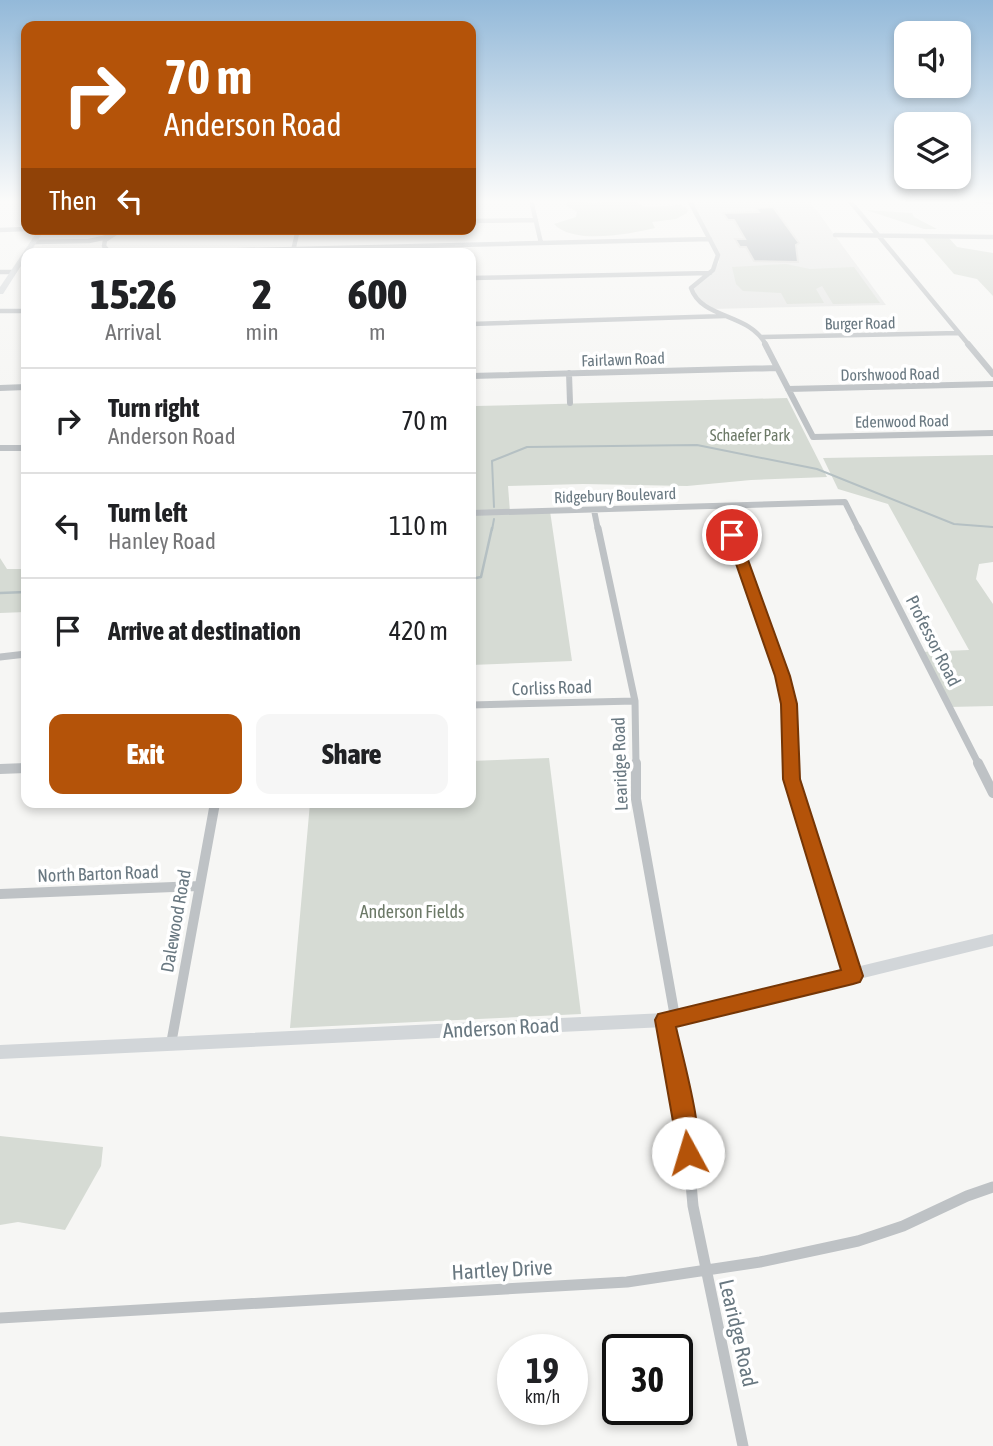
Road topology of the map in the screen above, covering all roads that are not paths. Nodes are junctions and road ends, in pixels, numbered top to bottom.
1 (16, 267) edge
2 (715, 267) edge
3 (905, 267) edge
4 (0, 272) edge
5 (13, 272) junction
6 (710, 273) junction
7 (476, 278) edge
8 (0, 292) edge
9 (21, 310) edge
10 (0, 311) edge
11 (728, 316) junction
12 (476, 324) edge
13 (959, 333) junction
14 (762, 337) junction
15 (777, 368) junction
16 (569, 373) junction
17 (993, 374) edge
18 (476, 376) edge
19 (993, 384) edge
20 (21, 387) edge
21 (0, 388) edge
22 (788, 389) junction
23 (570, 403) dead end
24 (993, 433) edge
25 (0, 448) edge
26 (21, 448) edge
27 (845, 502) joint
28 (722, 506) junction
29 (594, 510) junction
30 (476, 513) edge
31 (21, 655) edge
32 (0, 657) edge
33 (635, 701) junction
34 (476, 705) edge
35 (21, 768) edge
36 (0, 769) edge
37 (993, 793) edge
38 (214, 808) edge
39 (198, 886) junction
40 (0, 894) edge
41 (993, 940) edge
42 (853, 976) junction
43 (670, 1019) junction
44 (171, 1044) junction
45 (0, 1052) edge
46 (993, 1187) edge
47 (705, 1271) junction
48 (0, 1318) edge
49 (743, 1446) edge

1 - 5 main road
2 - 6 street
3 - 13 street
4 - 5 street
5 - 8 main road
6 - 7 street
6 - 11 street
9 - 10 street
11 - 12 street
11 - 14 street
13 - 14 street, Burger Road
13 - 17 street
14 - 15 street
15 - 16 street, Fairlawn Road
15 - 22 street
16 - 18 street, Fairlawn Road
16 - 23 street
19 - 22 street, Dorshwood Road
20 - 21 street
22 - 24 street, Edenwood Road
25 - 26 street
27 - 28 street, Ridgebury Boulevard
27 - 37 street, Professor Road
28 - 29 street, Ridgebury Boulevard
28 - 42 street
29 - 30 street, Ridgebury Boulevard
29 - 33 street, Learidge Road
31 - 32 street
33 - 34 street, Corliss Road
33 - 43 street, Learidge Road
35 - 36 street
38 - 39 street, Dalewood Road
39 - 40 street, North Barton Road
39 - 44 street, Dalewood Road
41 - 42 street, Anderson Road
42 - 43 street, Anderson Road
43 - 44 street, Anderson Road
43 - 47 street, Learidge Road
44 - 45 street, Anderson Road
46 - 47 street, Hartley Drive
47 - 48 street, Hartley Drive
47 - 49 street, Learidge Road

